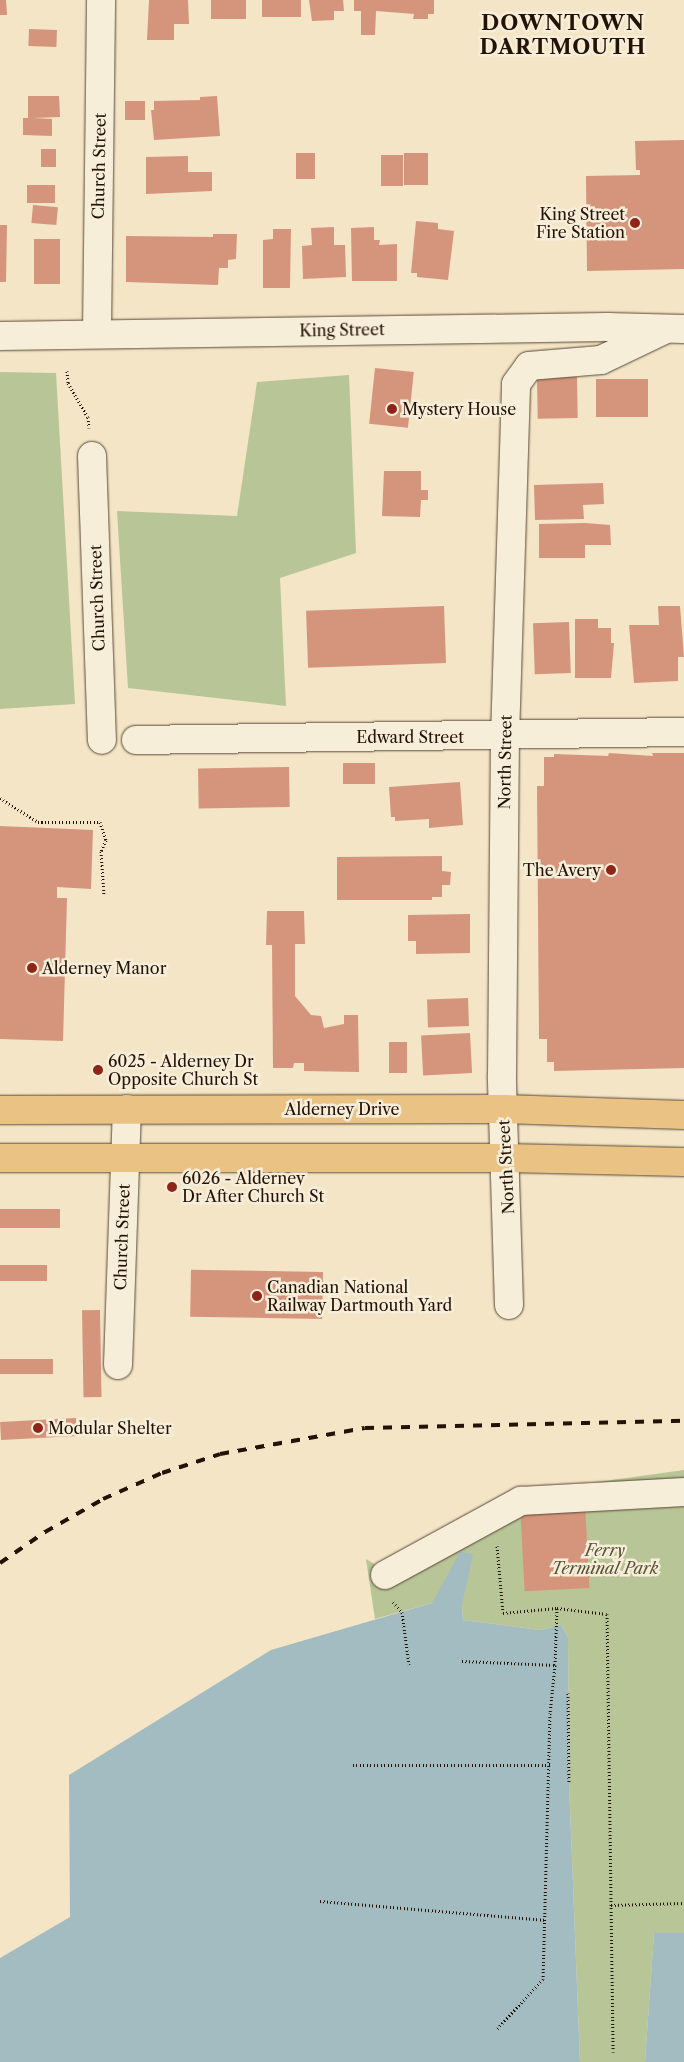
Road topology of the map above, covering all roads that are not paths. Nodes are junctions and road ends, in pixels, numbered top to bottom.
1 (101, 0) edge
2 (674, 330) edge
3 (97, 333) junction
4 (0, 336) edge
5 (92, 456) road end
6 (684, 732) edge
7 (505, 737) junction
8 (102, 740) dead end
9 (136, 740) dead end
10 (127, 1109) junction
11 (503, 1109) junction
12 (0, 1110) edge
13 (684, 1115) edge
14 (0, 1158) edge
15 (125, 1158) junction
16 (507, 1158) junction
17 (684, 1162) edge
18 (509, 1305) dead end
19 (118, 1365) dead end
20 (684, 1492) edge
21 (385, 1575) dead end

1 - 3 street, Church Street
2 - 3 street, King Street
2 - 7 street, North Street
3 - 4 street, King Street
5 - 8 street, Church Street
6 - 7 street, Edward Street
7 - 9 street, Edward Street
7 - 11 street, North Street
10 - 11 main road, Alderney Drive
10 - 12 main road, Alderney Drive
10 - 15 street, Church Street
11 - 13 main road, Alderney Drive
11 - 16 street, North Street
14 - 15 main road
15 - 16 main road
15 - 19 street, Church Street
16 - 17 main road
16 - 18 street, North Street
20 - 21 street

